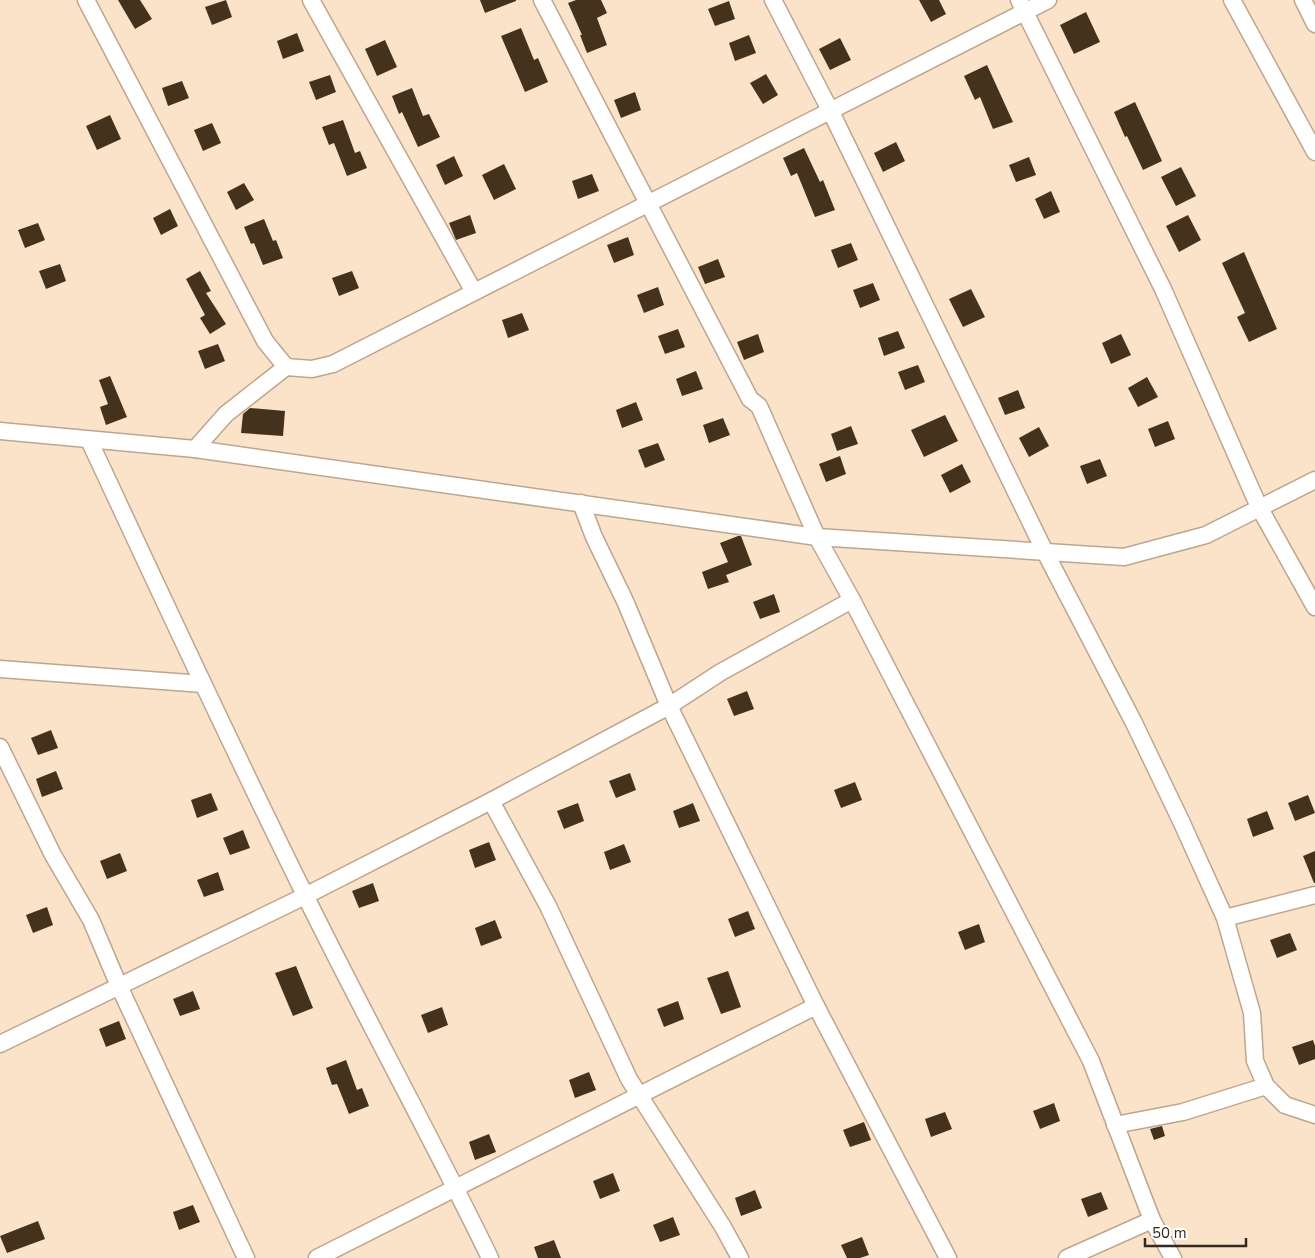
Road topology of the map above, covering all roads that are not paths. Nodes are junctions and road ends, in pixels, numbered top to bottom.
1 (86, 0) edge
2 (311, 0) edge
3 (542, 0) edge
4 (772, 0) edge
5 (1048, 0) edge
6 (1232, 0) edge
7 (1303, 0) edge
8 (1022, 6) edge
9 (1315, 24) edge
10 (831, 112) junction
11 (1315, 152) edge
12 (648, 204) junction
13 (474, 292) junction
14 (286, 367) junction
15 (0, 432) edge
16 (89, 440) junction
17 (195, 449) junction
18 (1315, 480) edge
19 (581, 503) junction
20 (1259, 508) junction
21 (817, 537) junction
22 (1045, 552) junction
23 (852, 600) junction
24 (1315, 607) edge
25 (0, 669) edge
26 (203, 684) junction
27 (669, 706) junction
28 (0, 747) edge
29 (491, 801) junction
30 (1315, 895) edge
31 (305, 896) junction
32 (1225, 918) junction
33 (119, 986) junction
34 (816, 1006) junction
35 (0, 1044) edge
36 (1266, 1086) junction
37 (639, 1095) junction
38 (1315, 1115) edge
39 (1115, 1125) junction
40 (456, 1188) junction
41 (1152, 1220) junction
42 (246, 1258) edge
43 (317, 1258) edge
44 (490, 1258) edge
45 (740, 1258) edge
46 (948, 1258) edge
47 (1067, 1258) edge
48 (1173, 1258) edge

1 - 14 street
2 - 13 street
3 - 12 street
4 - 10 street
5 - 8 street
6 - 11 street
7 - 9 street
8 - 10 street
8 - 20 street
10 - 12 street
10 - 22 street
12 - 13 street
12 - 21 street
13 - 14 street
14 - 17 street
15 - 16 street
16 - 17 street
16 - 26 street
17 - 19 street
18 - 20 street
19 - 21 street
19 - 27 street
20 - 22 street
20 - 24 street
21 - 22 street
21 - 23 street
22 - 32 street
23 - 27 street
23 - 39 street
25 - 26 street
26 - 31 street
27 - 29 street
27 - 34 street
28 - 33 street
29 - 31 street
29 - 37 street
30 - 32 street
31 - 33 street
31 - 40 street
32 - 36 street
33 - 35 street
33 - 42 street
34 - 37 street
34 - 46 street
36 - 38 street
36 - 39 street
37 - 40 street
37 - 45 street
39 - 41 street
40 - 43 street
40 - 44 street
41 - 47 street
41 - 48 street

